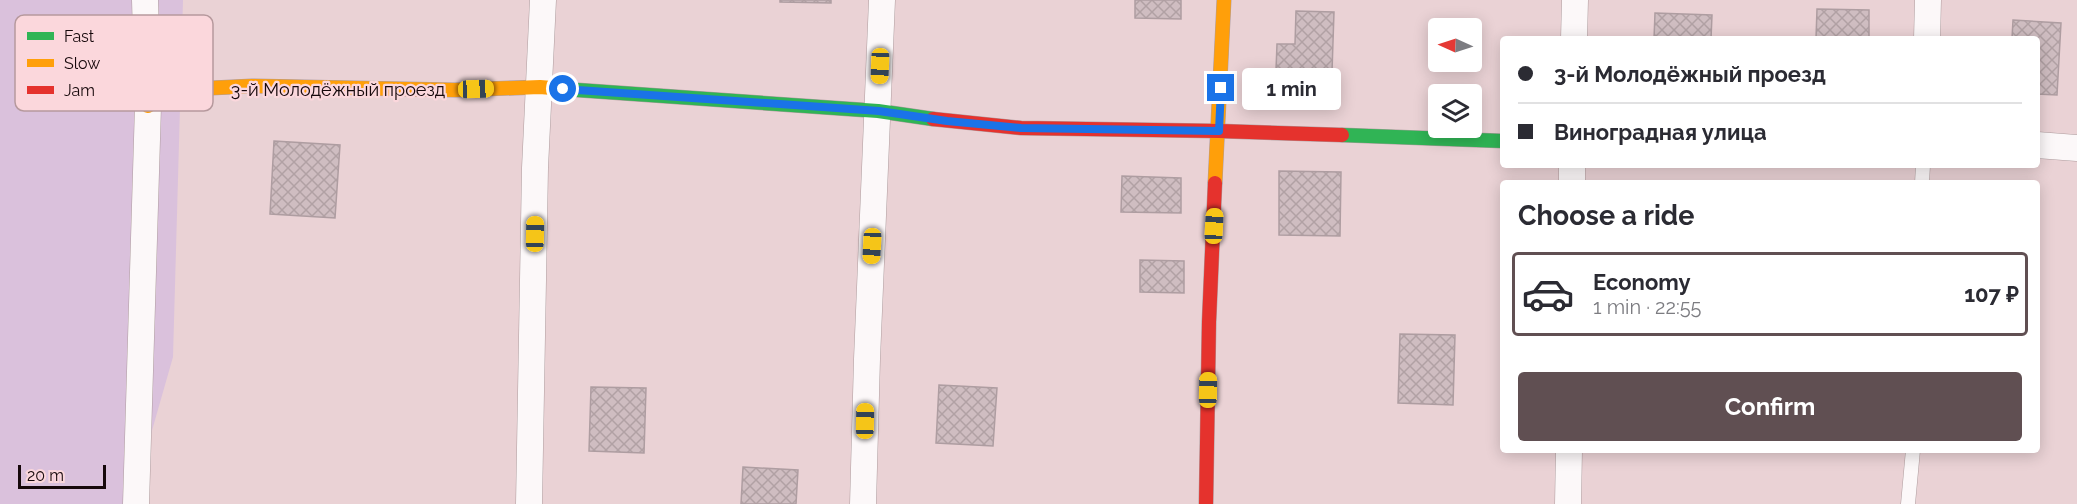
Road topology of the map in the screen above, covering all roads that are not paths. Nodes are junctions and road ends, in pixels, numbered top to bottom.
1 (145, 0) edge
2 (543, 0) edge
3 (882, 0) edge
4 (1224, 0) edge
5 (1575, 0) edge
6 (1928, 0) edge
7 (145, 15) edge
8 (1574, 36) edge
9 (1927, 36) edge
10 (540, 87) junction
11 (213, 88) edge
12 (148, 111) edge
13 (879, 111) junction
14 (1219, 131) junction
15 (1500, 141) edge
16 (2040, 145) edge
17 (2077, 148) edge
18 (1569, 453) edge
19 (1912, 453) edge
20 (136, 504) edge
21 (529, 504) edge
22 (863, 504) edge
23 (1206, 504) edge
24 (1568, 504) edge
25 (1908, 504) edge

1 - 7 street
2 - 10 street
3 - 13 street
4 - 14 street
5 - 8 street
6 - 9 street
10 - 11 street, 3-й Молодёжный проезд
10 - 13 street, 3-й Молодёжный проезд
10 - 21 street
12 - 20 street
13 - 14 street, 3-й Молодёжный проезд
13 - 22 street
14 - 15 street, 3-й Молодёжный проезд
14 - 23 street
16 - 17 street
18 - 24 street
19 - 25 lane

